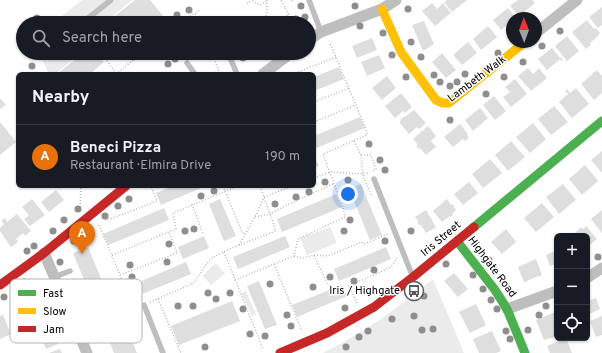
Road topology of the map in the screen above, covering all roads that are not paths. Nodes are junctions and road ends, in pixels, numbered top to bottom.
1 (111, 0) edge
2 (309, 0) edge
3 (396, 0) edge
4 (577, 0) edge
5 (382, 9) junction
6 (91, 16) edge
7 (315, 16) edge
8 (316, 19) edge
9 (542, 28) edge
10 (321, 32) junction
11 (316, 35) edge
12 (518, 48) edge
13 (231, 60) edge
14 (282, 60) edge
15 (187, 64) dead end
16 (193, 72) edge
17 (236, 72) edge
18 (266, 72) edge
19 (602, 120) edge
20 (374, 179) road end
21 (124, 188) edge
22 (84, 220) junction
23 (90, 240) dead end
24 (457, 241) junction
25 (44, 253) junction
26 (602, 268) edge
27 (70, 271) dead end
28 (590, 276) edge
29 (54, 277) joint
30 (413, 277) junction
31 (0, 285) edge
32 (554, 292) edge
33 (144, 304) road end
34 (508, 309) junction
35 (164, 353) edge
36 (280, 353) edge
37 (524, 353) edge

1 - 6 lane
2 - 7 lane
3 - 5 street
4 - 9 street
5 - 10 street
5 - 12 street, Lambeth Walk
8 - 10 lane
10 - 11 street
13 - 17 lane
14 - 18 street
15 - 16 lane
19 - 24 street, Iris Street
20 - 30 lane
21 - 22 street
22 - 23 lane
22 - 25 street
24 - 30 street, Iris Street
24 - 34 street, Highgate Road
25 - 29 street
25 - 31 street
26 - 28 street
27 - 29 lane
30 - 36 street, Iris Street
32 - 34 street
33 - 35 lane
34 - 37 street, Highgate Road

